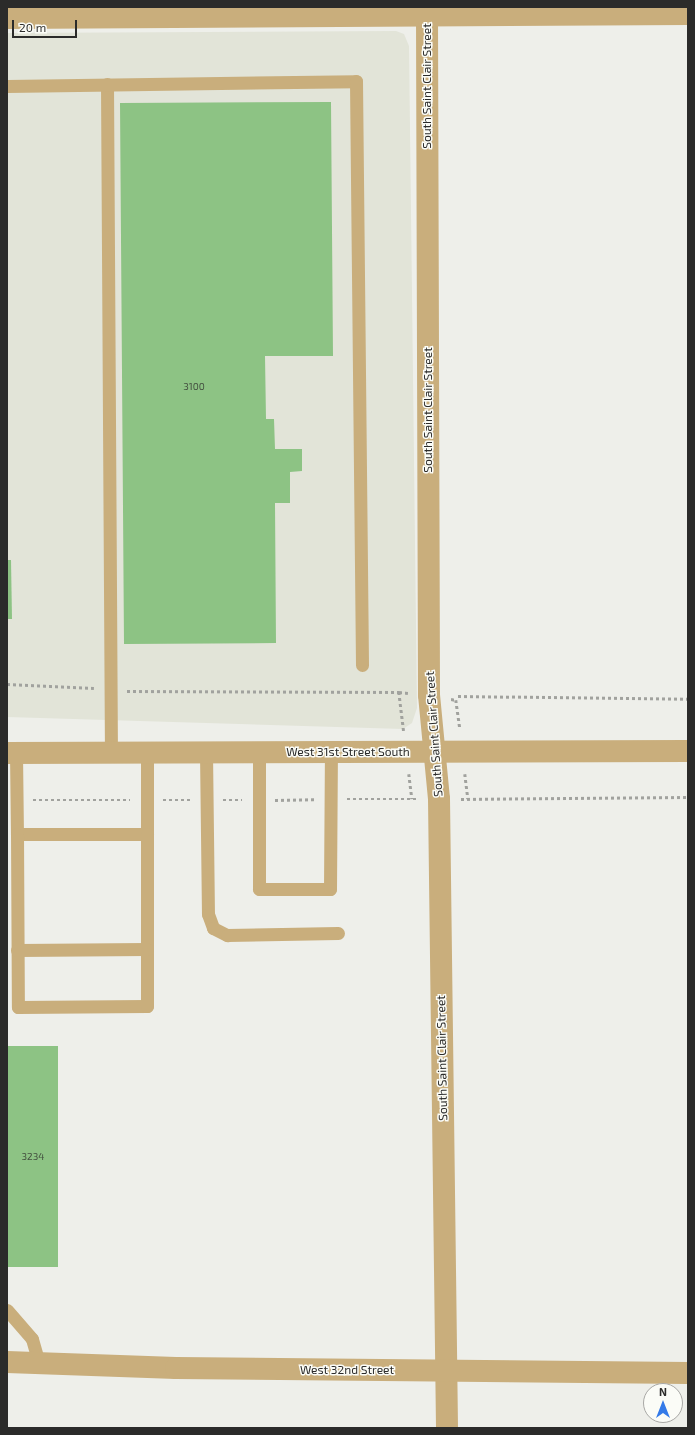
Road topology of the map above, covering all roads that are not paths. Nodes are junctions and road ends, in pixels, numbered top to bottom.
1 (688, 14) edge
2 (426, 16) junction
3 (7, 18) edge
4 (107, 84) junction
5 (7, 86) edge
6 (362, 665) dead end
7 (434, 750) junction
8 (688, 751) edge
9 (206, 752) junction
10 (259, 752) junction
11 (331, 752) junction
12 (11, 753) edge
13 (111, 753) junction
14 (146, 753) junction
15 (17, 834) junction
16 (147, 834) junction
17 (338, 933) dead end
18 (146, 949) junction
19 (17, 950) junction
20 (7, 1310) edge
21 (7, 1362) edge
22 (38, 1363) junction
23 (447, 1371) junction
24 (688, 1373) edge
25 (447, 1428) edge

1 - 2 street
2 - 3 street
2 - 7 street, South Saint Clair Street
4 - 5 lane
4 - 6 lane
4 - 13 lane
7 - 8 street, West 31st Street South
7 - 11 street, West 31st Street South
7 - 23 street, South Saint Clair Street
9 - 10 street, West 31st Street South
9 - 14 street, West 31st Street South
9 - 17 lane
10 - 11 street, West 31st Street South
10 - 11 lane
12 - 13 street, West 31st Street South
12 - 15 lane
13 - 14 street, West 31st Street South
14 - 16 lane
15 - 16 lane
15 - 19 lane
16 - 18 lane
18 - 19 lane
18 - 19 lane
20 - 22 lane
21 - 22 street, West 32nd Street
22 - 23 street, West 32nd Street
23 - 24 street, West 32nd Street
23 - 25 street, South Saint Clair Street

